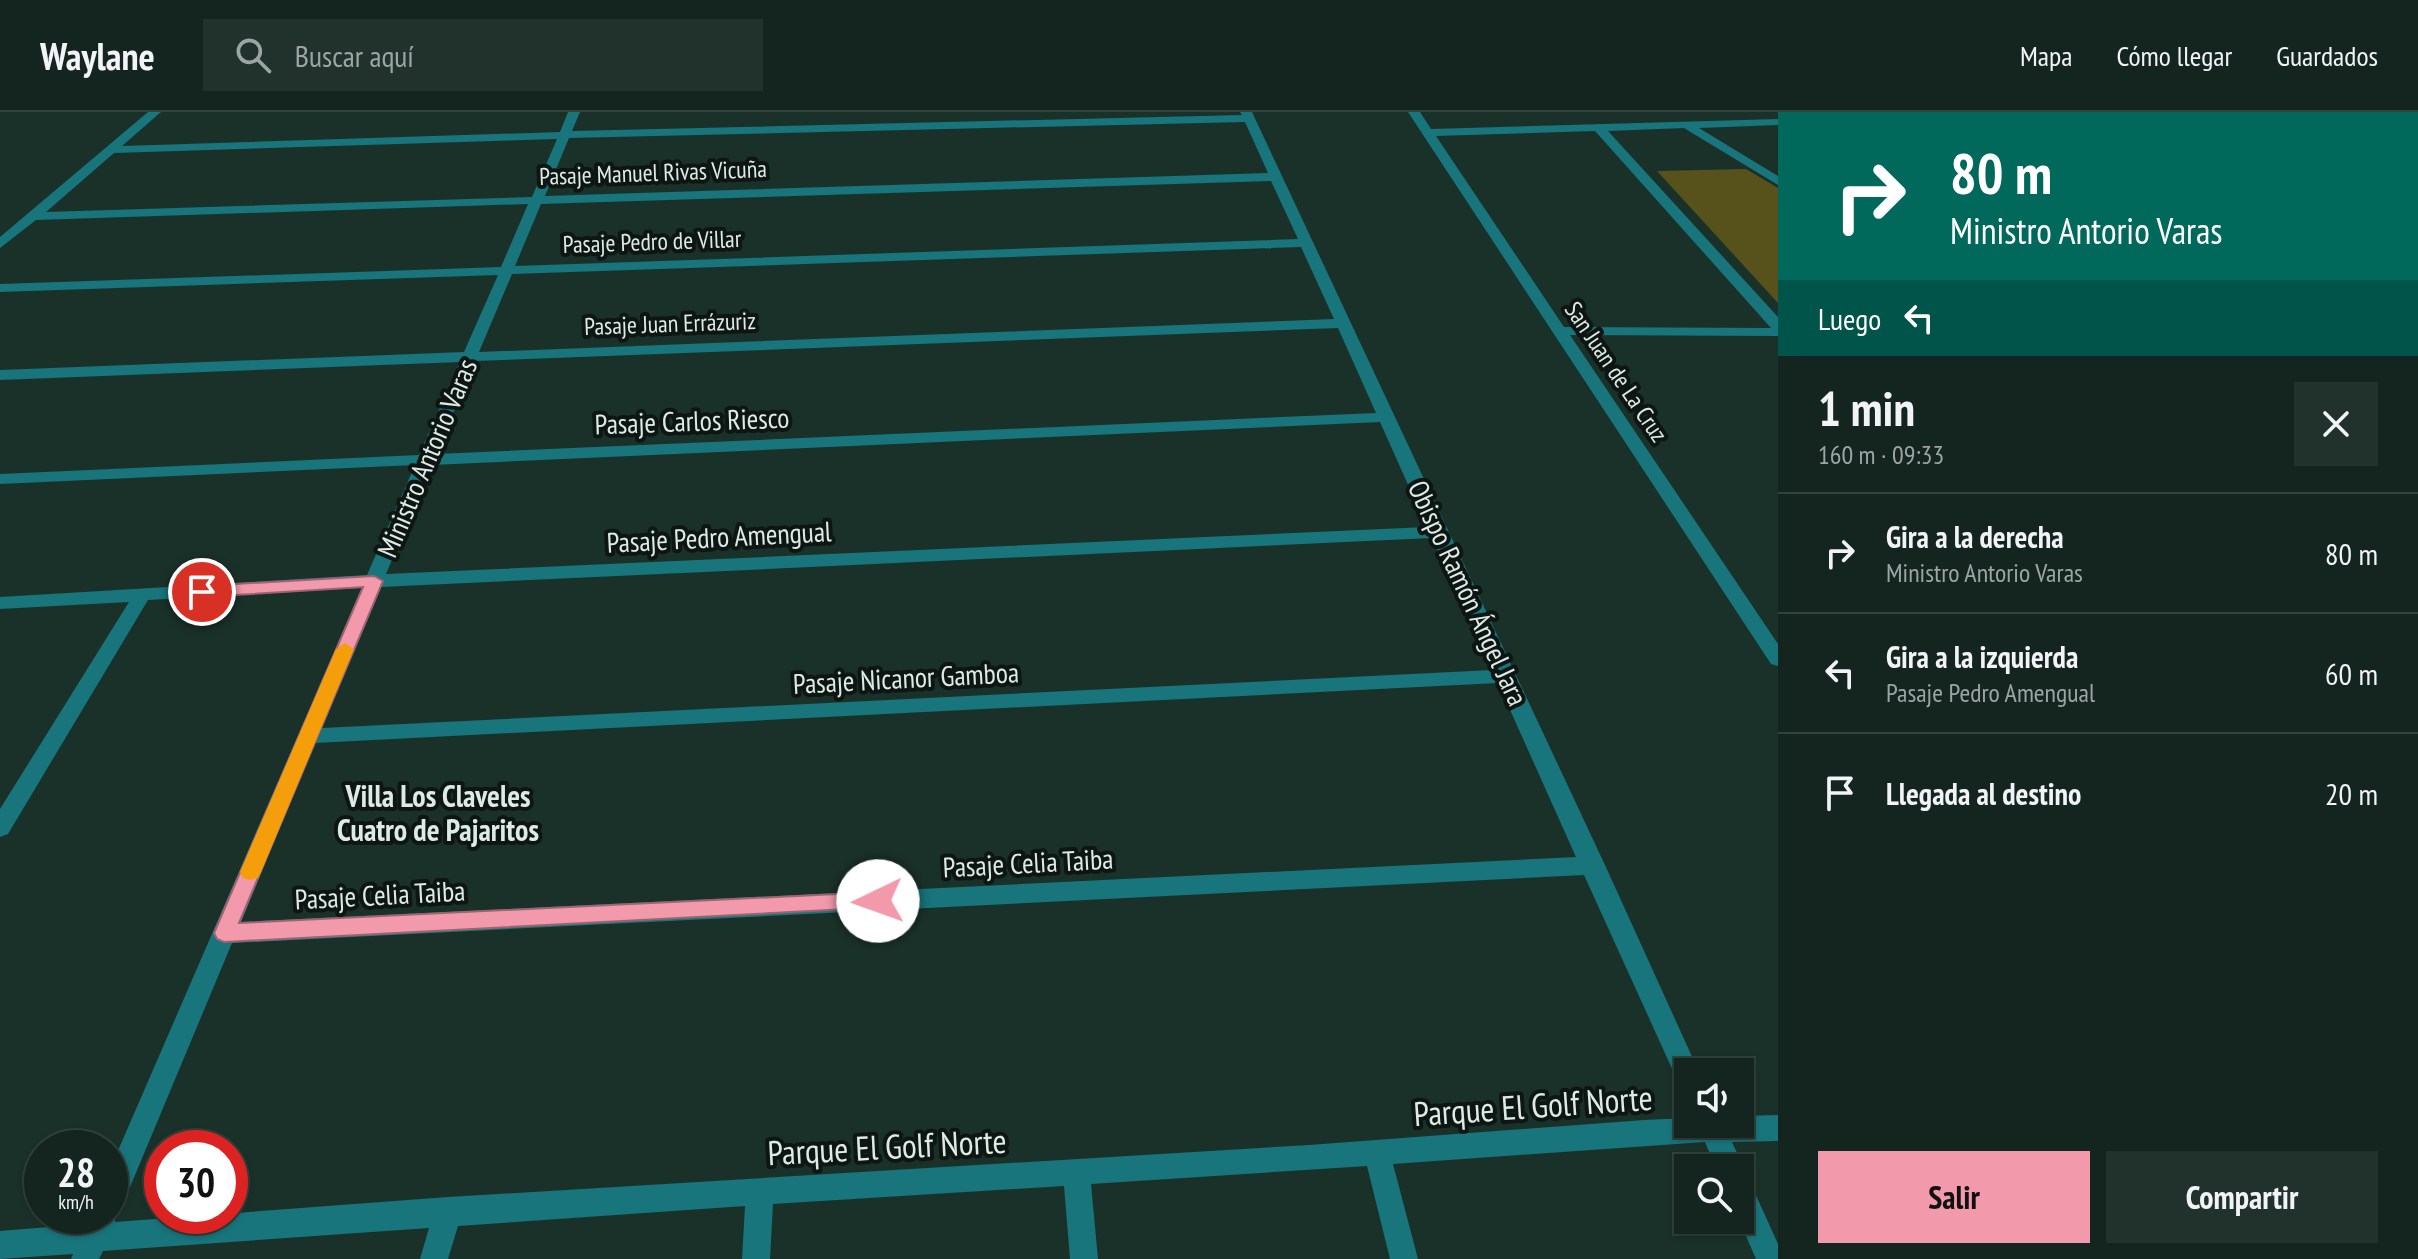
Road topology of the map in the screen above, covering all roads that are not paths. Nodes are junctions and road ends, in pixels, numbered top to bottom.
1 (155, 112) edge
2 (574, 112) edge
3 (1414, 112) edge
4 (1247, 115) edge
5 (1778, 122) edge
6 (1685, 124) junction
7 (1598, 127) junction
8 (1428, 133) junction
9 (564, 135) junction
10 (109, 150) junction
11 (1275, 177) junction
12 (1778, 181) edge
13 (537, 198) junction
14 (33, 216) junction
15 (1305, 243) junction
16 (0, 244) edge
17 (507, 269) junction
18 (0, 288) edge
19 (1342, 323) junction
20 (1778, 326) edge
21 (1560, 331) junction
22 (1778, 332) edge
23 (470, 355) junction
24 (0, 375) edge
25 (1386, 417) junction
26 (426, 459) junction
27 (0, 479) edge
28 (1440, 532) junction
29 (374, 581) junction
30 (142, 595) junction
31 (0, 603) edge
32 (1778, 659) edge
33 (1506, 676) junction
34 (308, 736) junction
35 (0, 828) edge
36 (1594, 865) junction
37 (224, 933) junction
38 (1680, 1058) edge
39 (1754, 1127) edge
40 (1778, 1128) edge
41 (1674, 1129) edge
42 (1377, 1154) junction
43 (128, 1159) edge
44 (1076, 1172) junction
45 (760, 1191) junction
46 (448, 1211) junction
47 (1754, 1223) edge
48 (94, 1238) edge
49 (0, 1245) edge
50 (434, 1259) edge
51 (756, 1259) edge
52 (1084, 1259) edge
53 (1404, 1259) edge
54 (1770, 1259) edge

1 - 10 street
2 - 9 street, Ministro Antorio Varas
3 - 8 street, San Juan de La Cruz
4 - 9 street
4 - 11 street, Obispo Ramón Ángel Jara
5 - 6 street
6 - 7 street
6 - 12 street
7 - 8 street
7 - 20 street
8 - 21 street, San Juan de La Cruz
9 - 10 street
9 - 13 street, Ministro Antorio Varas
10 - 14 street
11 - 13 street, Pasaje Manuel Rivas Vicuña
11 - 15 street, Obispo Ramón Ángel Jara
13 - 14 street, Pasaje Manuel Rivas Vicuña
13 - 17 street, Ministro Antorio Varas
14 - 16 street
15 - 17 street, Pasaje Pedro de Villar
15 - 19 street, Obispo Ramón Ángel Jara
17 - 18 street, Pasaje Pedro de Villar
17 - 23 street, Ministro Antorio Varas
19 - 23 street, Pasaje Juan Errázuriz
19 - 25 street, Obispo Ramón Ángel Jara
21 - 22 street
21 - 32 street, San Juan de La Cruz
23 - 24 street, Pasaje Juan Errázuriz
23 - 26 street, Ministro Antorio Varas
25 - 26 street, Pasaje Carlos Riesco
25 - 28 street, Obispo Ramón Ángel Jara
26 - 27 street, Pasaje Carlos Riesco
26 - 29 street, Ministro Antorio Varas
28 - 29 street, Pasaje Pedro Amengual
28 - 33 street, Obispo Ramón Ángel Jara
29 - 30 street, Pasaje Pedro Amengual
29 - 34 street, Ministro Antorio Varas
30 - 31 street, Pasaje Pedro Amengual
30 - 35 street
33 - 34 street, Pasaje Nicanor Gamboa
33 - 36 street, Obispo Ramón Ángel Jara
34 - 37 street, Ministro Antorio Varas
36 - 37 street, Pasaje Celia Taiba
36 - 38 street, Obispo Ramón Ángel Jara
37 - 43 street, Ministro Antorio Varas
39 - 40 street, Parque El Golf Norte
41 - 42 street, Parque El Golf Norte
42 - 44 street, Parque El Golf Norte
42 - 53 street
44 - 45 street, Parque El Golf Norte
44 - 52 street
45 - 46 street, Parque El Golf Norte
45 - 51 street
46 - 48 street, Parque El Golf Norte
46 - 50 street
47 - 54 street
48 - 49 street, Parque El Golf Norte

